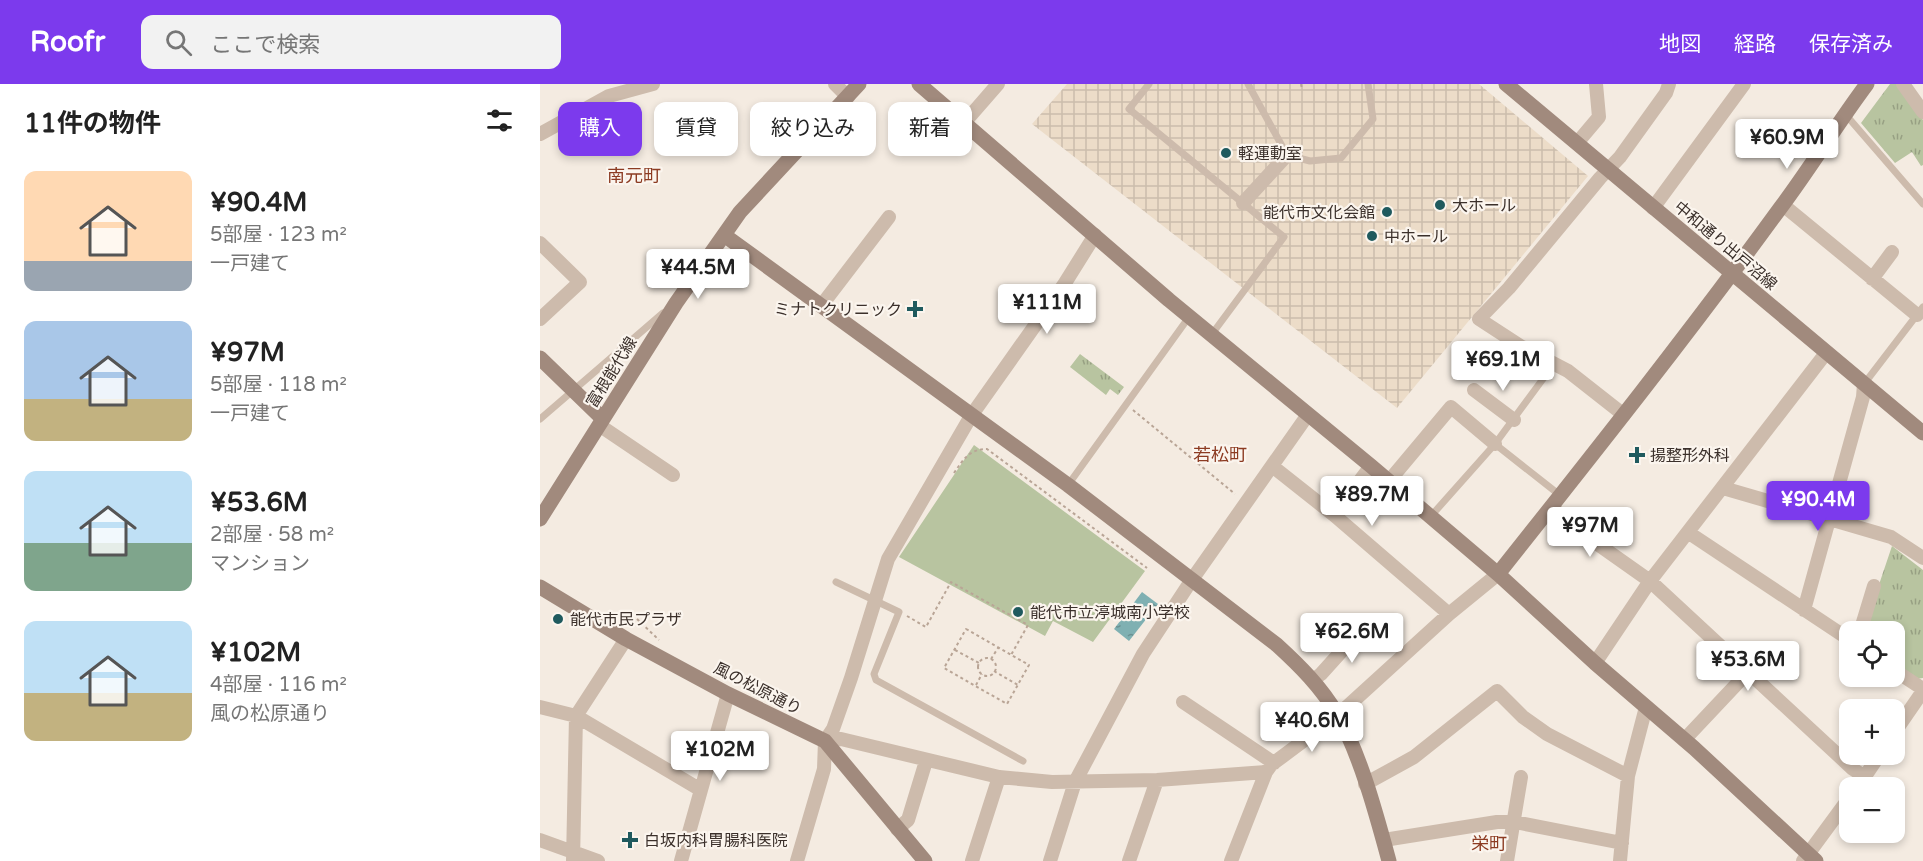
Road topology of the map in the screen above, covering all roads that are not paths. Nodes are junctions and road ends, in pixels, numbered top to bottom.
1 (653, 84) edge
2 (835, 84) edge
3 (859, 84) edge
4 (919, 84) edge
5 (998, 84) edge
6 (1149, 84) edge
7 (1248, 84) edge
8 (1368, 84) edge
9 (1506, 84) edge
10 (1596, 84) edge
11 (1669, 84) edge
12 (1744, 84) edge
13 (1903, 84) edge
14 (1864, 85) edge
15 (848, 97) junction
16 (940, 102) edge
17 (1920, 102) edge
18 (1844, 113) junction
19 (972, 114) edge
20 (972, 130) edge
21 (540, 134) edge
22 (1577, 143) junction
23 (1287, 155) junction
24 (1608, 170) junction
25 (1243, 203) junction
26 (1923, 204) edge
27 (1783, 205) junction
28 (1653, 208) junction
29 (889, 217) dead end
30 (724, 235) junction
31 (1095, 236) junction
32 (540, 243) edge
33 (1892, 252) dead end
34 (1731, 274) junction
35 (1872, 279) junction
36 (676, 303) junction
37 (822, 306) junction
38 (1920, 311) edge
39 (1189, 316) junction
40 (540, 319) edge
41 (1212, 334) junction
42 (1826, 353) junction
43 (540, 358) edge
44 (1554, 364) junction
45 (1864, 384) junction
46 (572, 389) junction
47 (1474, 390) dead end
48 (1624, 415) junction
49 (971, 416) junction
50 (1307, 416) junction
51 (540, 419) edge
52 (1514, 420) junction
53 (601, 422) junction
54 (1923, 433) edge
55 (1495, 444) junction
56 (1272, 466) junction
57 (1371, 466) junction
58 (673, 475) dead end
59 (1389, 481) junction
60 (1068, 485) junction
61 (1723, 488) junction
62 (1556, 501) junction
63 (1334, 515) junction
64 (1431, 517) junction
65 (540, 519) edge
66 (1830, 519) junction
67 (1689, 533) junction
68 (1923, 558) edge
69 (1498, 574) junction
70 (1191, 580) junction
71 (1650, 581) junction
72 (836, 582) dead end
73 (1874, 586) dead end
74 (540, 587) edge
75 (876, 600) junction
76 (1804, 610) junction
77 (1449, 614) junction
78 (1863, 621) edge
79 (1367, 623) dead end
80 (1839, 633) edge
81 (626, 639) junction
82 (1595, 663) junction
83 (1749, 671) junction
84 (1905, 678) edge
85 (1313, 680) junction
86 (1923, 690) edge
87 (728, 694) junction
88 (1184, 702) dead end
89 (540, 706) edge
90 (1646, 707) junction
91 (1338, 715) junction
92 (576, 716) junction
93 (1905, 717) edge
94 (1684, 740) junction
95 (825, 741) junction
96 (926, 761) junction
97 (1023, 761) dead end
98 (1270, 767) junction
99 (1628, 776) junction
100 (999, 777) junction
101 (1521, 777) dead end
102 (1858, 777) edge
103 (1157, 780) junction
104 (1076, 782) junction
105 (1365, 784) junction
106 (701, 790) junction
107 (1839, 813) edge
108 (1515, 822) junction
109 (897, 829) junction
110 (540, 840) edge
111 (1384, 840) junction
112 (1622, 843) junction
113 (573, 856) edge
114 (1809, 858) edge
115 (597, 861) edge
116 (681, 861) edge
117 (796, 861) edge
118 (925, 861) edge
119 (972, 861) edge
120 (1050, 861) edge
121 (1129, 861) edge
122 (1231, 861) edge
123 (1389, 861) edge
124 (1507, 861) edge
125 (1620, 861) edge

1 - 21 street
2 - 15 street
3 - 15 street, 富根能代線
4 - 16 street
5 - 19 street
6 - 25 lane
7 - 23 lane
8 - 23 lane
9 - 22 street, 中和通り出戸沼線
10 - 22 street
11 - 24 street
12 - 28 street
13 - 17 street
14 - 18 street
15 - 30 street, 富根能代線
18 - 26 lane
18 - 27 street
20 - 31 street
22 - 24 street, 中和通り出戸沼線
23 - 25 street
24 - 28 street, 中和通り出戸沼線
24 - 44 street
25 - 41 lane
27 - 34 street
27 - 35 street
28 - 34 street, 中和通り出戸沼線
29 - 37 street
30 - 36 street, 富根能代線
30 - 37 street
31 - 39 street
31 - 49 street
32 - 40 street
33 - 35 street
34 - 42 street, 中和通り出戸沼線
34 - 48 street
35 - 38 street
36 - 46 lane
36 - 53 street, 富根能代線
37 - 49 street
38 - 45 lane
39 - 41 street
39 - 60 lane
41 - 50 street
42 - 45 street, 中和通り出戸沼線
42 - 61 street
43 - 46 street
44 - 48 street
44 - 52 lane
45 - 54 street, 中和通り出戸沼線
45 - 66 street
46 - 51 lane
46 - 53 street
47 - 52 street
48 - 62 street
49 - 60 street
49 - 75 street
50 - 56 street
50 - 57 street
52 - 55 lane
53 - 58 street
53 - 65 street, 富根能代線
55 - 59 street
55 - 62 lane
55 - 64 lane
56 - 63 street
56 - 70 street
57 - 59 street
57 - 63 street
59 - 64 street
60 - 70 street
61 - 66 street
61 - 67 street
62 - 69 street
62 - 71 street
63 - 77 street
64 - 69 street
66 - 68 street
66 - 76 street
67 - 71 street
67 - 76 street
69 - 77 street
69 - 82 street
70 - 85 street
70 - 104 street
71 - 82 street
71 - 83 street
72 - 75 lane
73 - 78 street
74 - 81 street, 風の松原通り
75 - 95 street
75 - 97 lane
76 - 80 street
77 - 91 street
79 - 85 street
81 - 87 street, 風の松原通り
81 - 92 street
82 - 90 street
83 - 94 street
83 - 102 street
84 - 86 street
85 - 91 street
86 - 93 street
87 - 95 street, 風の松原通り
87 - 106 street
88 - 98 street
89 - 92 street
90 - 94 street
90 - 99 street
91 - 98 street
91 - 105 street
92 - 106 street
92 - 113 street
94 - 114 street
95 - 96 street
95 - 109 street, 風の松原通り
95 - 117 street
96 - 100 street
96 - 109 street
98 - 103 street
98 - 122 street
99 - 105 street
99 - 112 street
100 - 104 street
100 - 119 street
101 - 108 street
103 - 104 street
103 - 121 street
104 - 120 street
105 - 111 street
106 - 116 street
107 - 114 street
108 - 111 street
108 - 112 street
108 - 124 street
109 - 118 street, 風の松原通り
110 - 113 street
111 - 123 street
112 - 125 street
113 - 115 street

